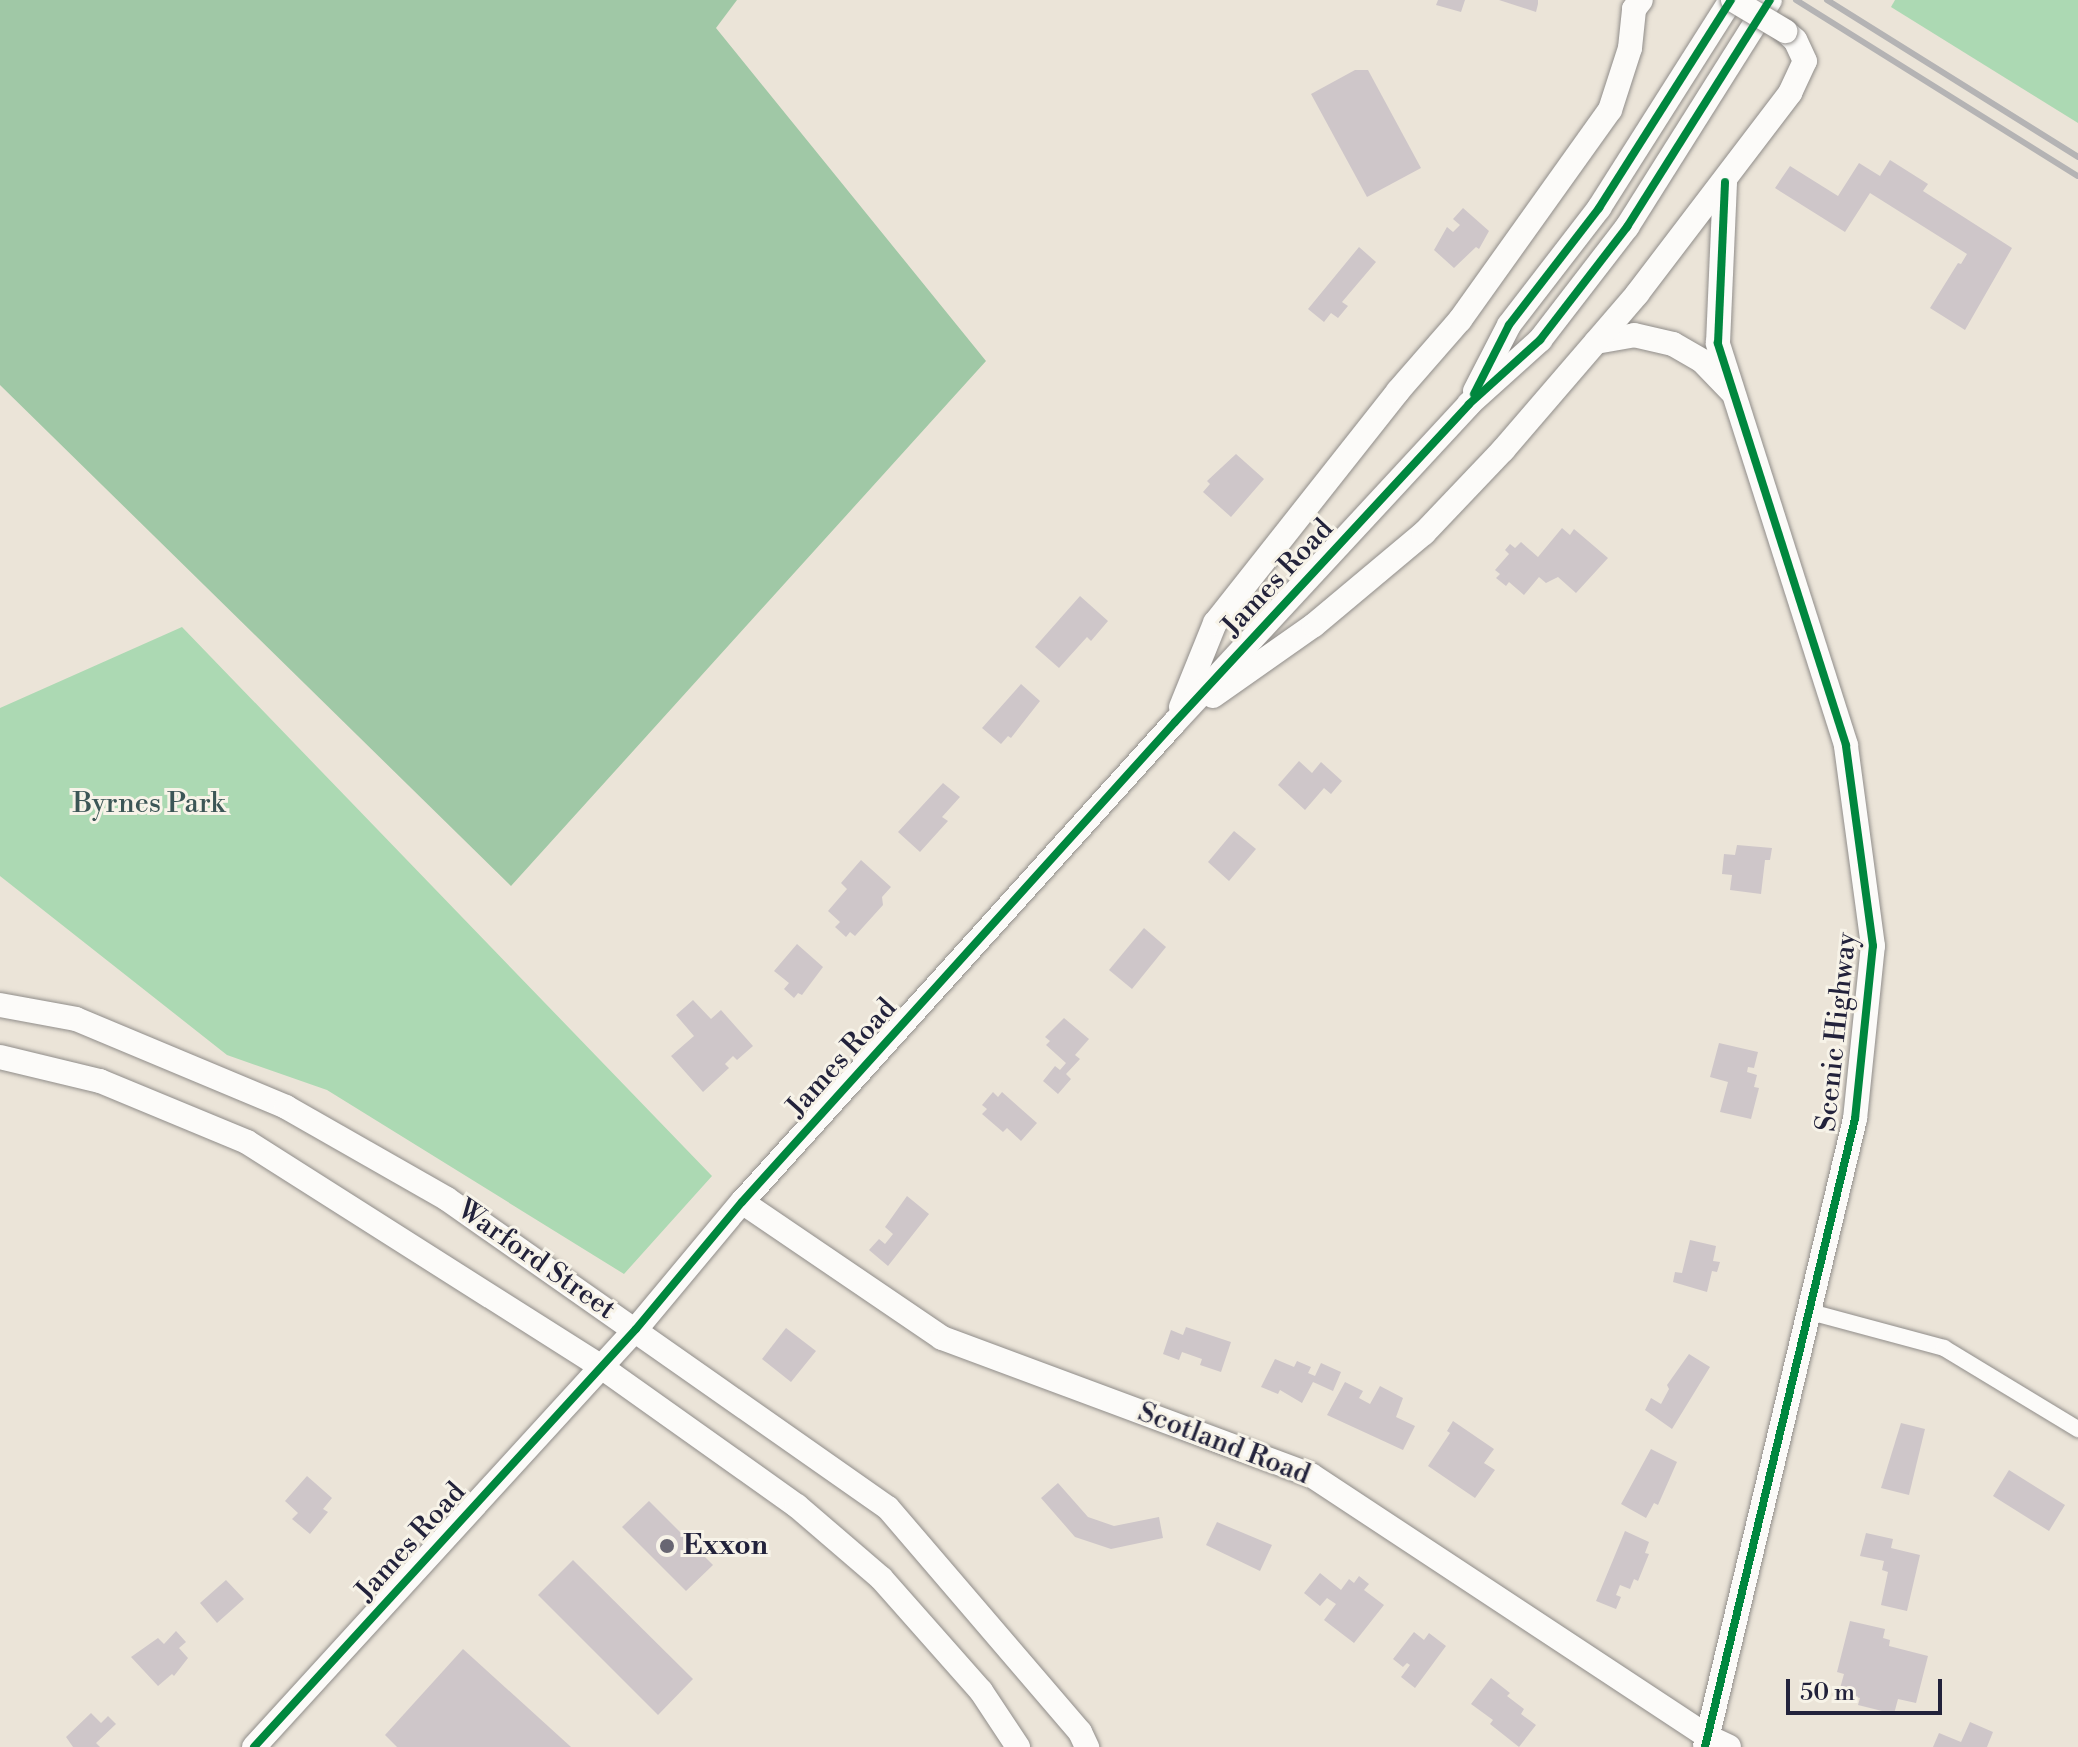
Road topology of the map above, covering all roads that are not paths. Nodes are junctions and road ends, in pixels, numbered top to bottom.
1 (1641, 0) edge
2 (1732, 0) edge
3 (1770, 0) edge
4 (1725, 182) junction
5 (1596, 342) junction
6 (1734, 394) junction
7 (1469, 404) junction
8 (1175, 722) junction
9 (0, 1005) edge
10 (0, 1057) edge
11 (742, 1202) junction
12 (1807, 1311) junction
13 (636, 1329) junction
14 (600, 1366) junction
15 (2078, 1429) edge
16 (1714, 1744) edge
17 (254, 1747) edge
18 (1018, 1747) edge
19 (1087, 1747) edge

1 - 8 main road
2 - 4 main road, bridge
2 - 7 main road, James Road
3 - 7 main road, James Road
4 - 5 main road
4 - 6 main road, Scenic Highway
5 - 6 main road
5 - 8 main road
6 - 12 main road, Scenic Highway
7 - 8 main road, James Road
8 - 11 main road, James Road
9 - 13 main road, Warford Street
10 - 14 main road, Warford Street
11 - 13 main road, James Road
11 - 16 main road, Scotland Road
12 - 15 street
12 - 16 main road, Scenic Highway
13 - 14 main road, James Road
13 - 19 main road, Warford Street
14 - 17 main road, James Road
14 - 18 main road, Warford Street

